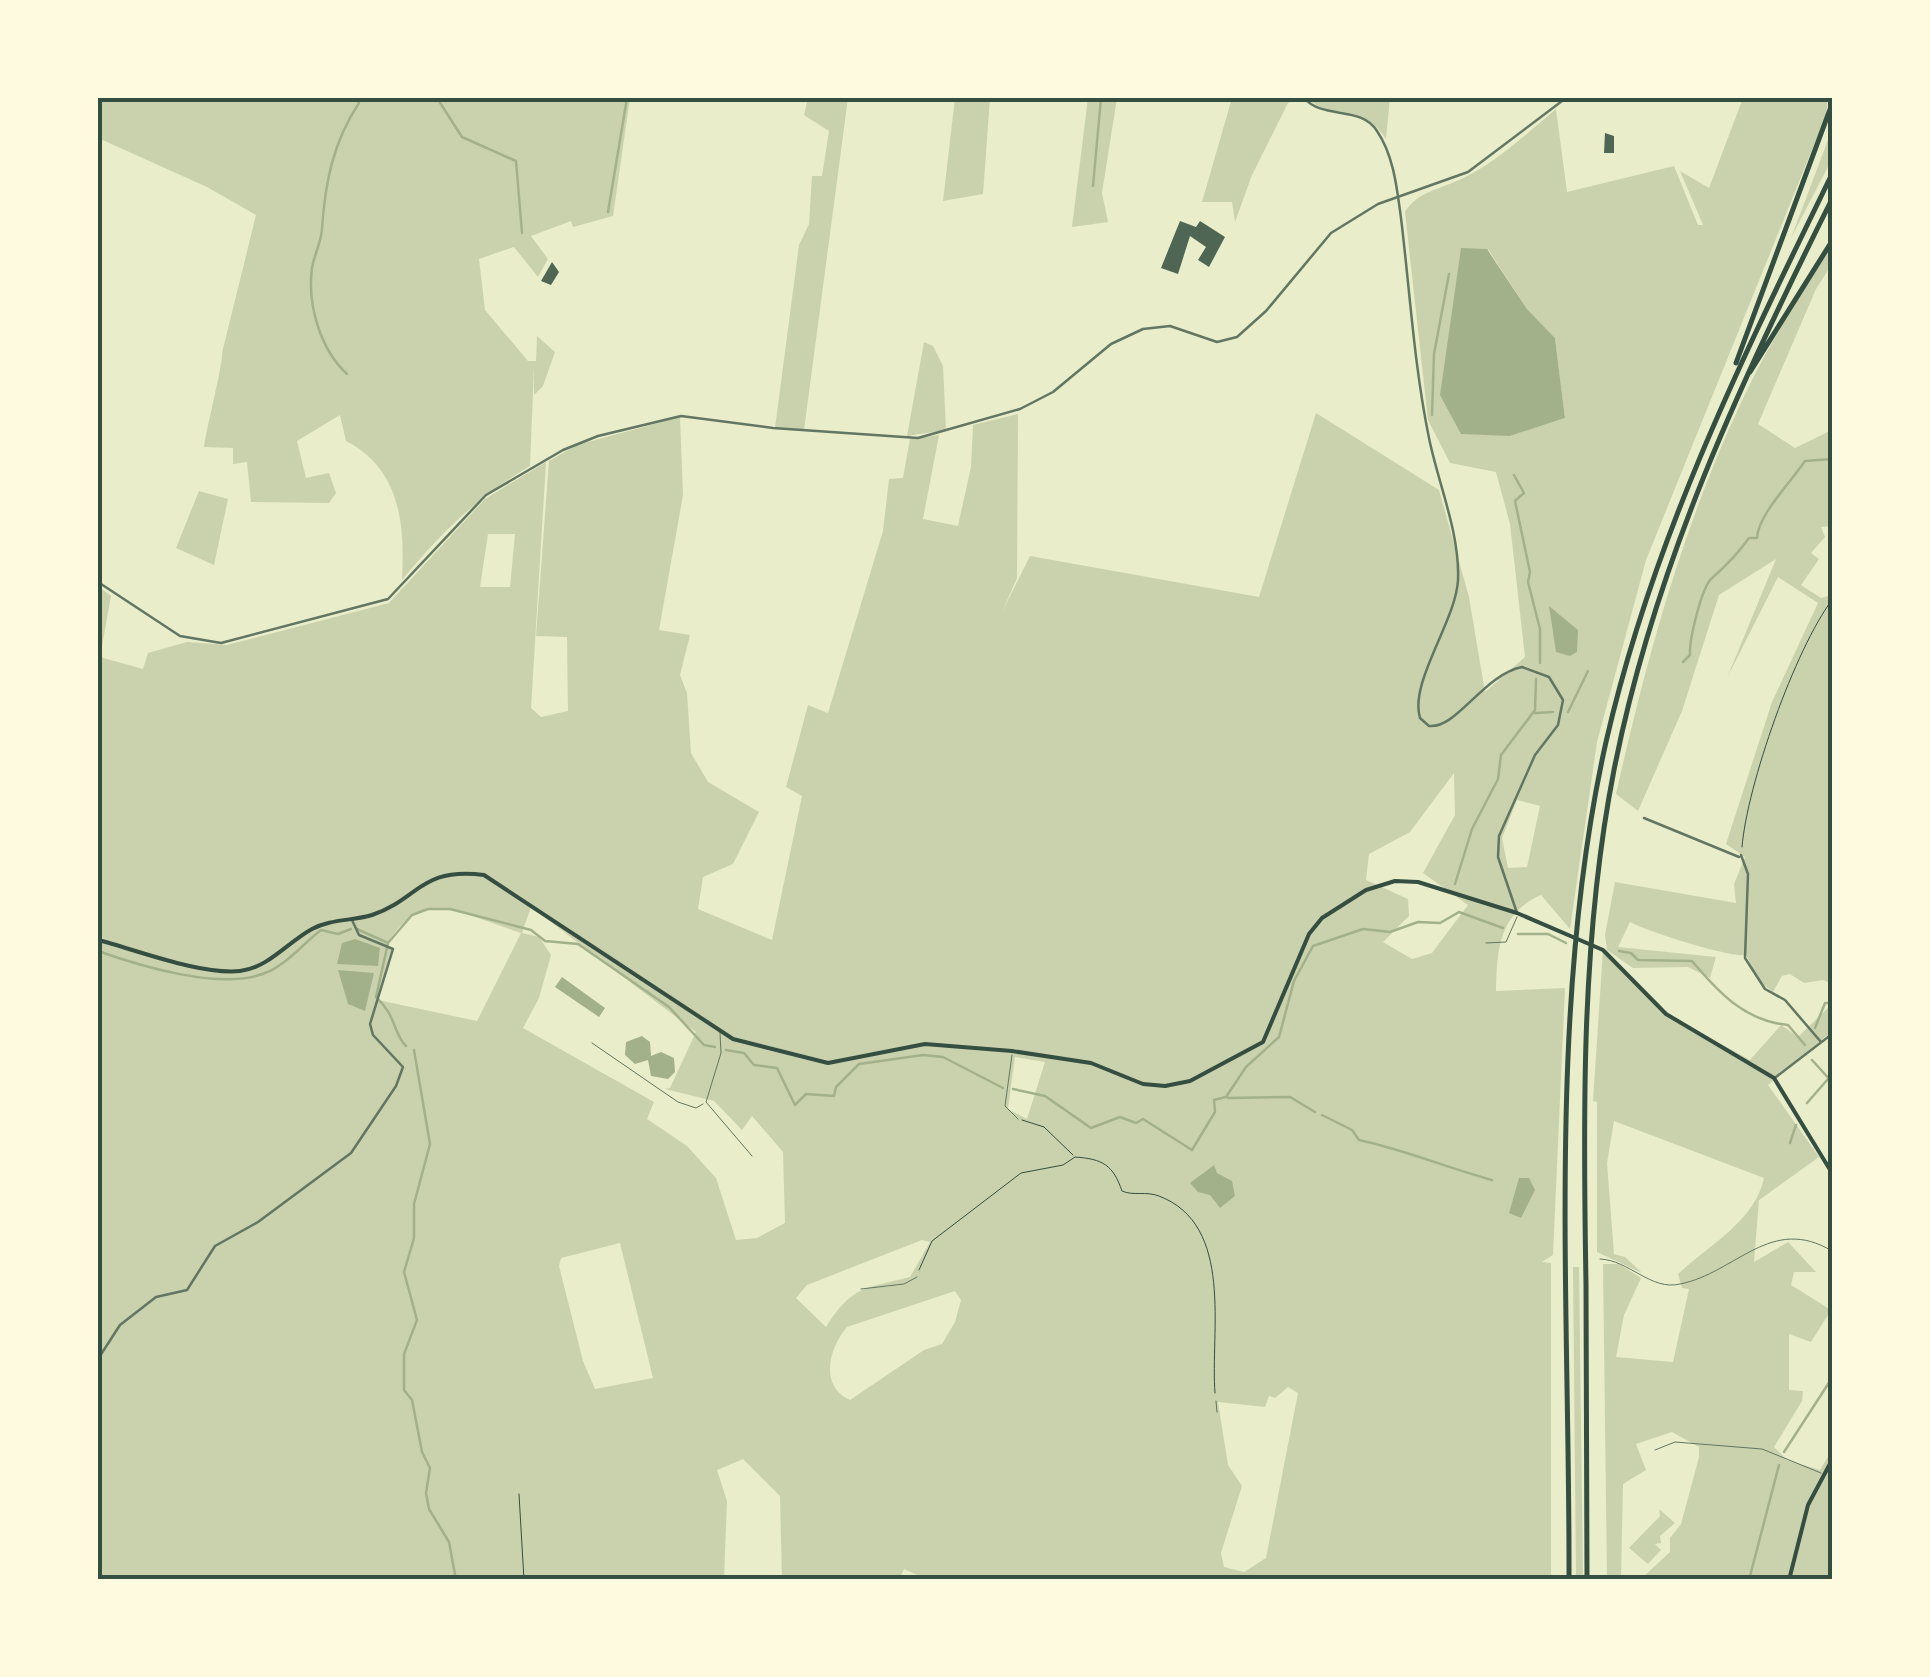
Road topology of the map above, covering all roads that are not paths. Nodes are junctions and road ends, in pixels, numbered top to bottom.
1 (1304, 98) edge
2 (1566, 98) edge
3 (1832, 104) edge
4 (1832, 174) edge
5 (1398, 196) junction
6 (1832, 199) edge
7 (1832, 241) edge
8 (1731, 380) junction
9 (1742, 382) junction
10 (98, 582) edge
11 (1644, 818) dead end
12 (1517, 914) junction
13 (352, 918) junction
14 (98, 940) edge
15 (1486, 944) dead end
16 (720, 1034) junction
17 (1832, 1034) edge
18 (1821, 1042) junction
19 (592, 1043) dead end
20 (1012, 1051) junction
21 (1774, 1078) junction
22 (706, 1102) junction
23 (1018, 1119) road end
24 (752, 1156) dead end
25 (1832, 1173) edge
26 (1832, 1252) edge
27 (1600, 1260) dead end
28 (917, 1277) road end
29 (861, 1289) dead end
30 (98, 1359) edge
31 (1216, 1401) road end
32 (1217, 1412) dead end
33 (1655, 1450) dead end
34 (1832, 1460) edge
35 (1824, 1474) junction
36 (1569, 1580) edge
37 (1587, 1580) edge
38 (1788, 1580) edge

1 - 5 street
2 - 5 street
3 - 8 highway
4 - 8 highway
5 - 10 street
5 - 12 street
6 - 9 highway
7 - 9 highway
8 - 36 highway
9 - 37 highway
11 - 18 street
12 - 15 lane
12 - 20 main road
12 - 21 main road
13 - 14 main road
13 - 16 main road
13 - 30 street
16 - 20 main road
16 - 22 lane
17 - 18 street
18 - 21 street
19 - 22 lane
20 - 23 lane
21 - 25 main road
22 - 24 lane
26 - 27 lane
28 - 29 lane
31 - 32 lane
33 - 35 lane
34 - 35 main road
35 - 38 main road

